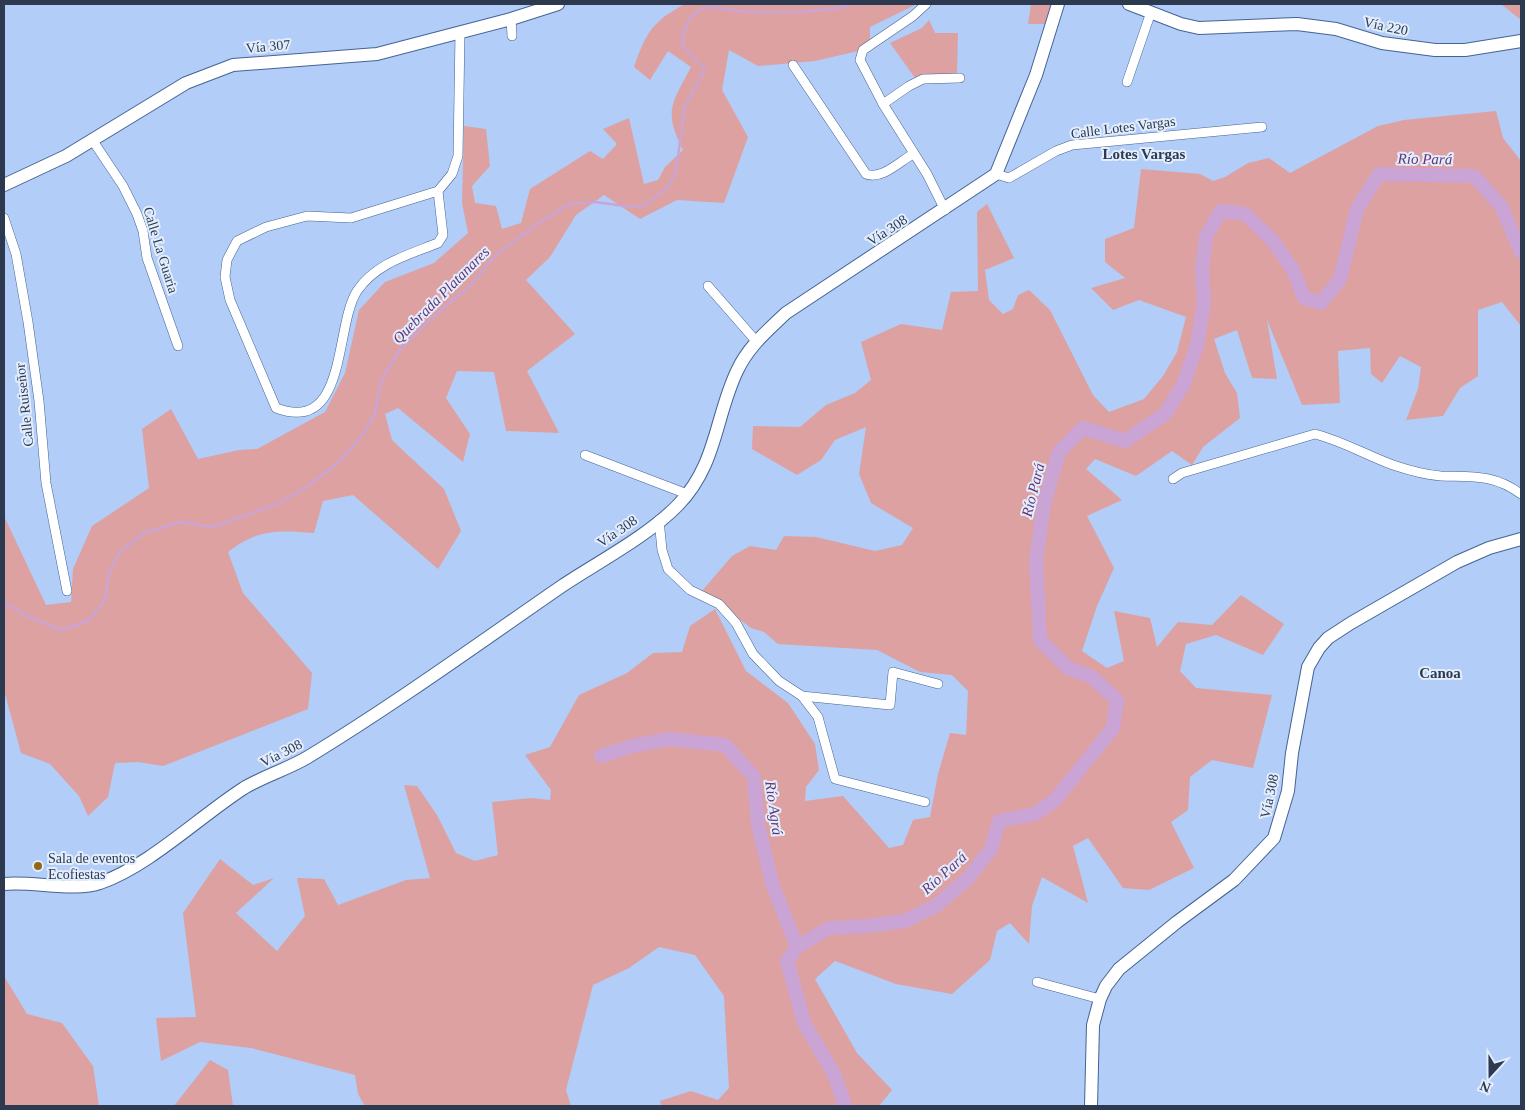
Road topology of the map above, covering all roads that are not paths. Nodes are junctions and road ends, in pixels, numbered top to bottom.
1 (558, 4) edge
2 (926, 4) edge
3 (1058, 4) edge
4 (1129, 4) edge
5 (1151, 12) junction
6 (511, 19) junction
7 (460, 32) junction
8 (512, 36) dead end
9 (1521, 41) edge
10 (793, 65) dead end
11 (960, 78) dead end
12 (1127, 82) dead end
13 (883, 104) junction
14 (1262, 127) dead end
15 (94, 141) junction
16 (913, 154) junction
17 (996, 174) junction
18 (4, 185) edge
19 (438, 191) junction
20 (944, 210) junction
21 (4, 218) edge
22 (708, 286) dead end
23 (756, 341) junction
24 (178, 346) dead end
25 (585, 456) dead end
26 (1173, 479) dead end
27 (687, 494) junction
28 (1521, 494) edge
29 (660, 520) junction
30 (1521, 540) edge
31 (67, 591) dead end
32 (938, 684) dead end
33 (802, 696) junction
34 (925, 802) dead end
35 (4, 884) edge
36 (1037, 982) dead end
37 (1100, 999) junction
38 (1091, 1106) edge

1 - 6 street, Vía 307
2 - 13 street
3 - 17 street
4 - 5 street, Vía 220
5 - 9 street, Vía 220
5 - 12 street
6 - 7 street, Vía 307
6 - 8 street
7 - 15 street, Vía 307
7 - 19 street
10 - 16 street
11 - 13 street
13 - 16 street
14 - 17 street, Calle Lotes Vargas
15 - 18 street, Vía 307
15 - 24 street, Calle La Guaria
16 - 20 street
17 - 20 street, Vía 308
19 - 19 street
20 - 23 street, Vía 308
21 - 31 street, Calle Ruiseñor
22 - 23 street
23 - 27 street, Vía 308
25 - 27 street
26 - 28 street
27 - 29 street, Vía 308
29 - 33 street
29 - 35 street, Vía 308
30 - 37 street, Vía 308
32 - 33 street
33 - 34 street
36 - 37 street
37 - 38 street, Vía 308

